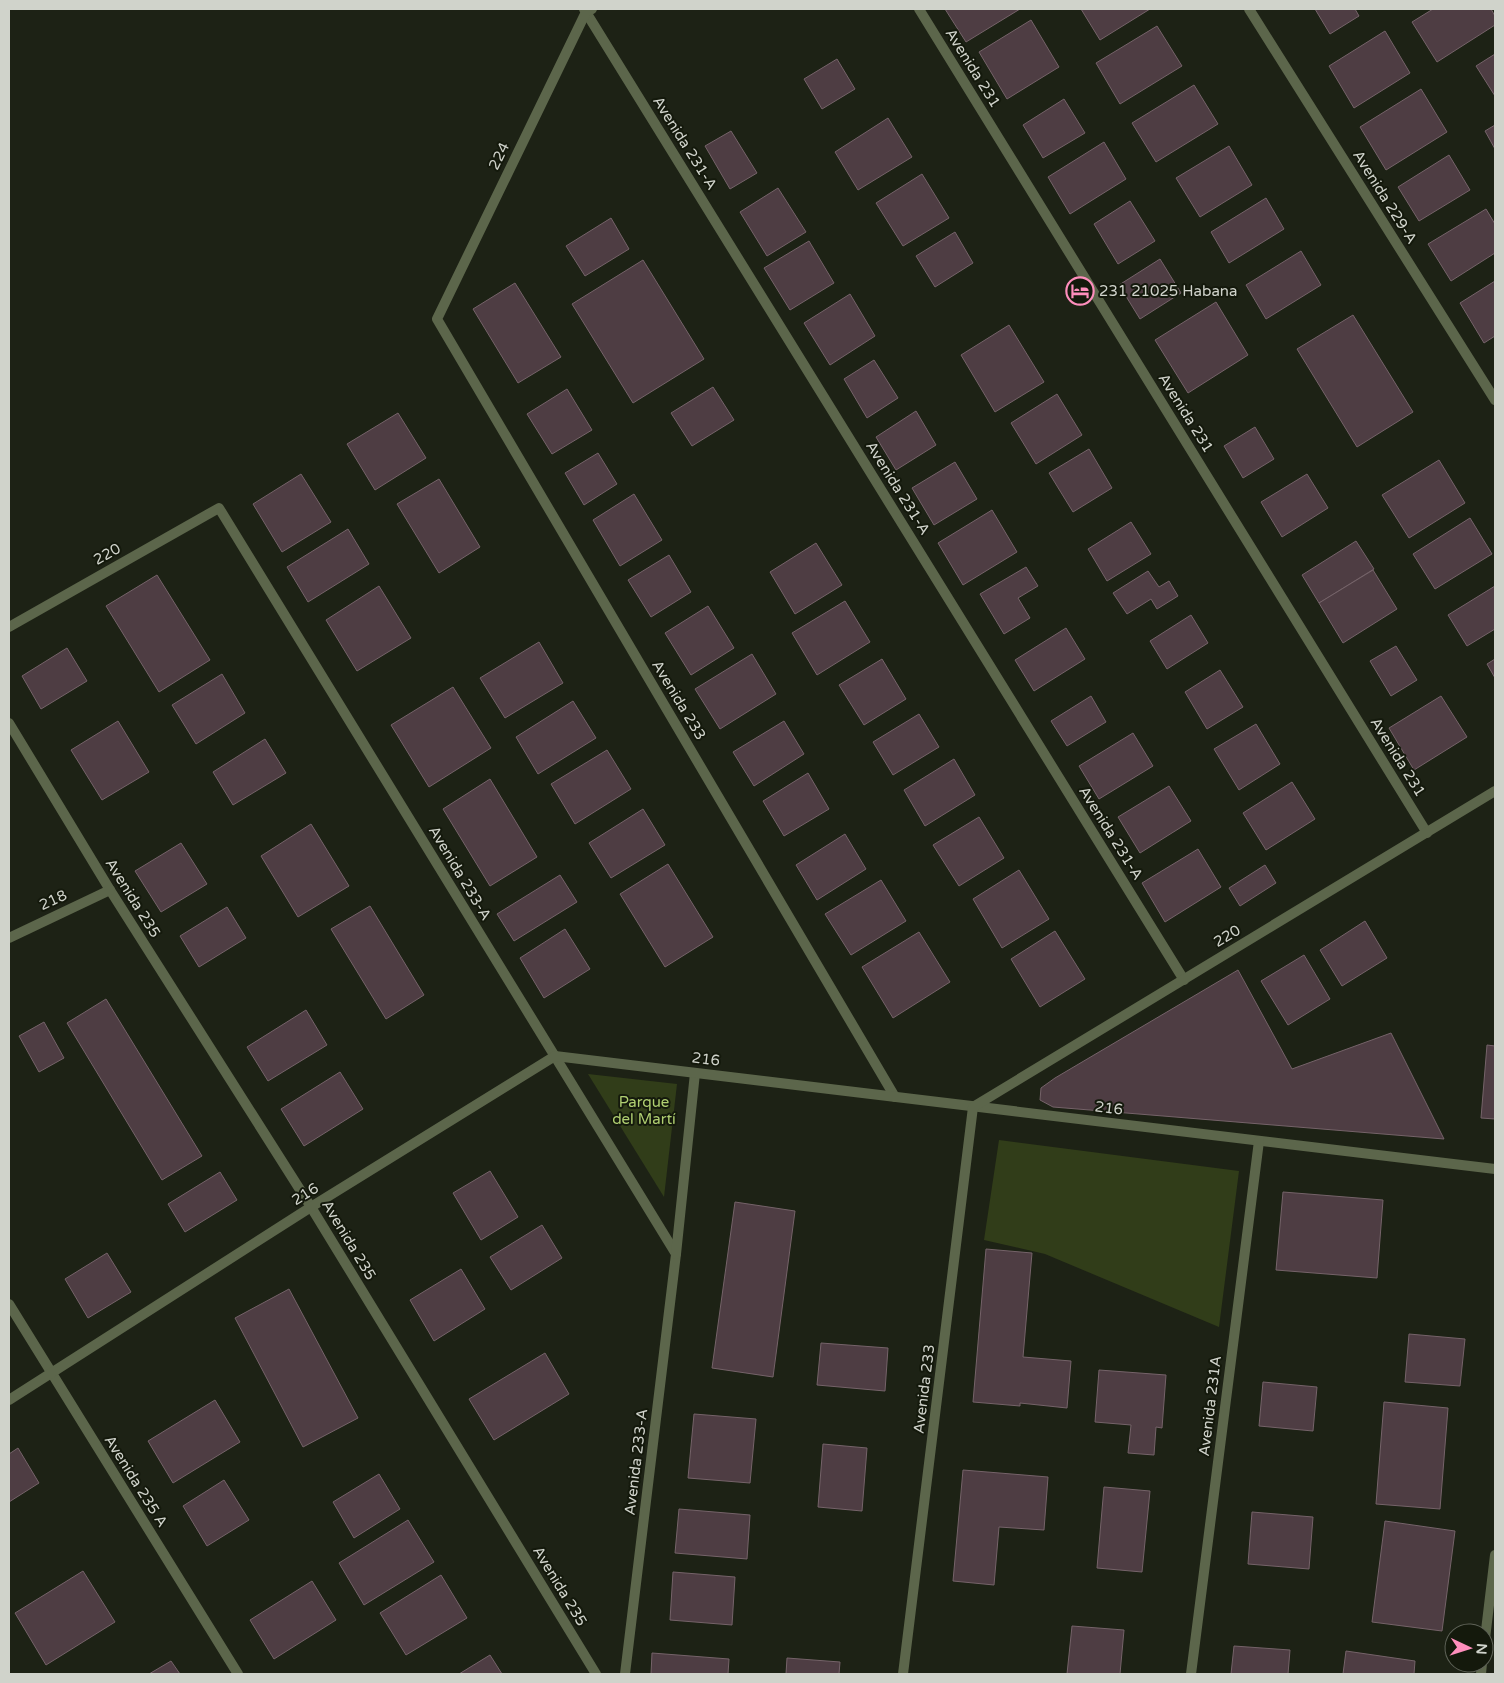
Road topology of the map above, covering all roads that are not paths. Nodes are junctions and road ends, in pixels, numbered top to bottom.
1 (918, 9) edge
2 (1249, 9) edge
3 (587, 10) edge
4 (437, 319) joint
5 (1495, 400) edge
6 (219, 508) joint
7 (9, 627) edge
8 (9, 723) edge
9 (1495, 791) edge
10 (1427, 832) junction
11 (110, 890) junction
12 (9, 938) edge
13 (1184, 980) junction
14 (555, 1056) junction
15 (695, 1073) junction
16 (895, 1097) junction
17 (974, 1107) junction
18 (1259, 1141) junction
19 (1495, 1169) edge
20 (311, 1208) junction
21 (676, 1254) junction
22 (9, 1304) edge
23 (52, 1373) junction
24 (9, 1400) edge
25 (1495, 1555) edge
26 (1487, 1623) edge
27 (238, 1674) edge
28 (596, 1674) edge
29 (625, 1674) edge
30 (904, 1674) edge
31 (1191, 1674) edge

1 - 10 street, Avenida 231
2 - 5 street, Avenida 229-A
3 - 4 street, 224
3 - 13 street, Avenida 231-A
4 - 16 street, Avenida 233
6 - 7 street, 220
6 - 14 street, Avenida 233-A
8 - 11 street, Avenida 235
9 - 10 street, 220
10 - 13 street, 220
11 - 12 street, 218
11 - 20 street, Avenida 235
13 - 17 street, 220
14 - 15 street, 216
14 - 20 street, 216
14 - 21 street, Avenida 233-A
15 - 16 street, 216
15 - 21 street, Avenida 233-A
16 - 17 street, 216
17 - 18 street, 216
17 - 30 street, Avenida 233
18 - 19 street, 216
18 - 31 street, Avenida 231A
20 - 23 street, 216
20 - 28 street, Avenida 235
21 - 29 street, Avenida 233-A
22 - 23 street, Avenida 235 A
23 - 24 street, 216
23 - 27 street, Avenida 235 A
25 - 26 street

